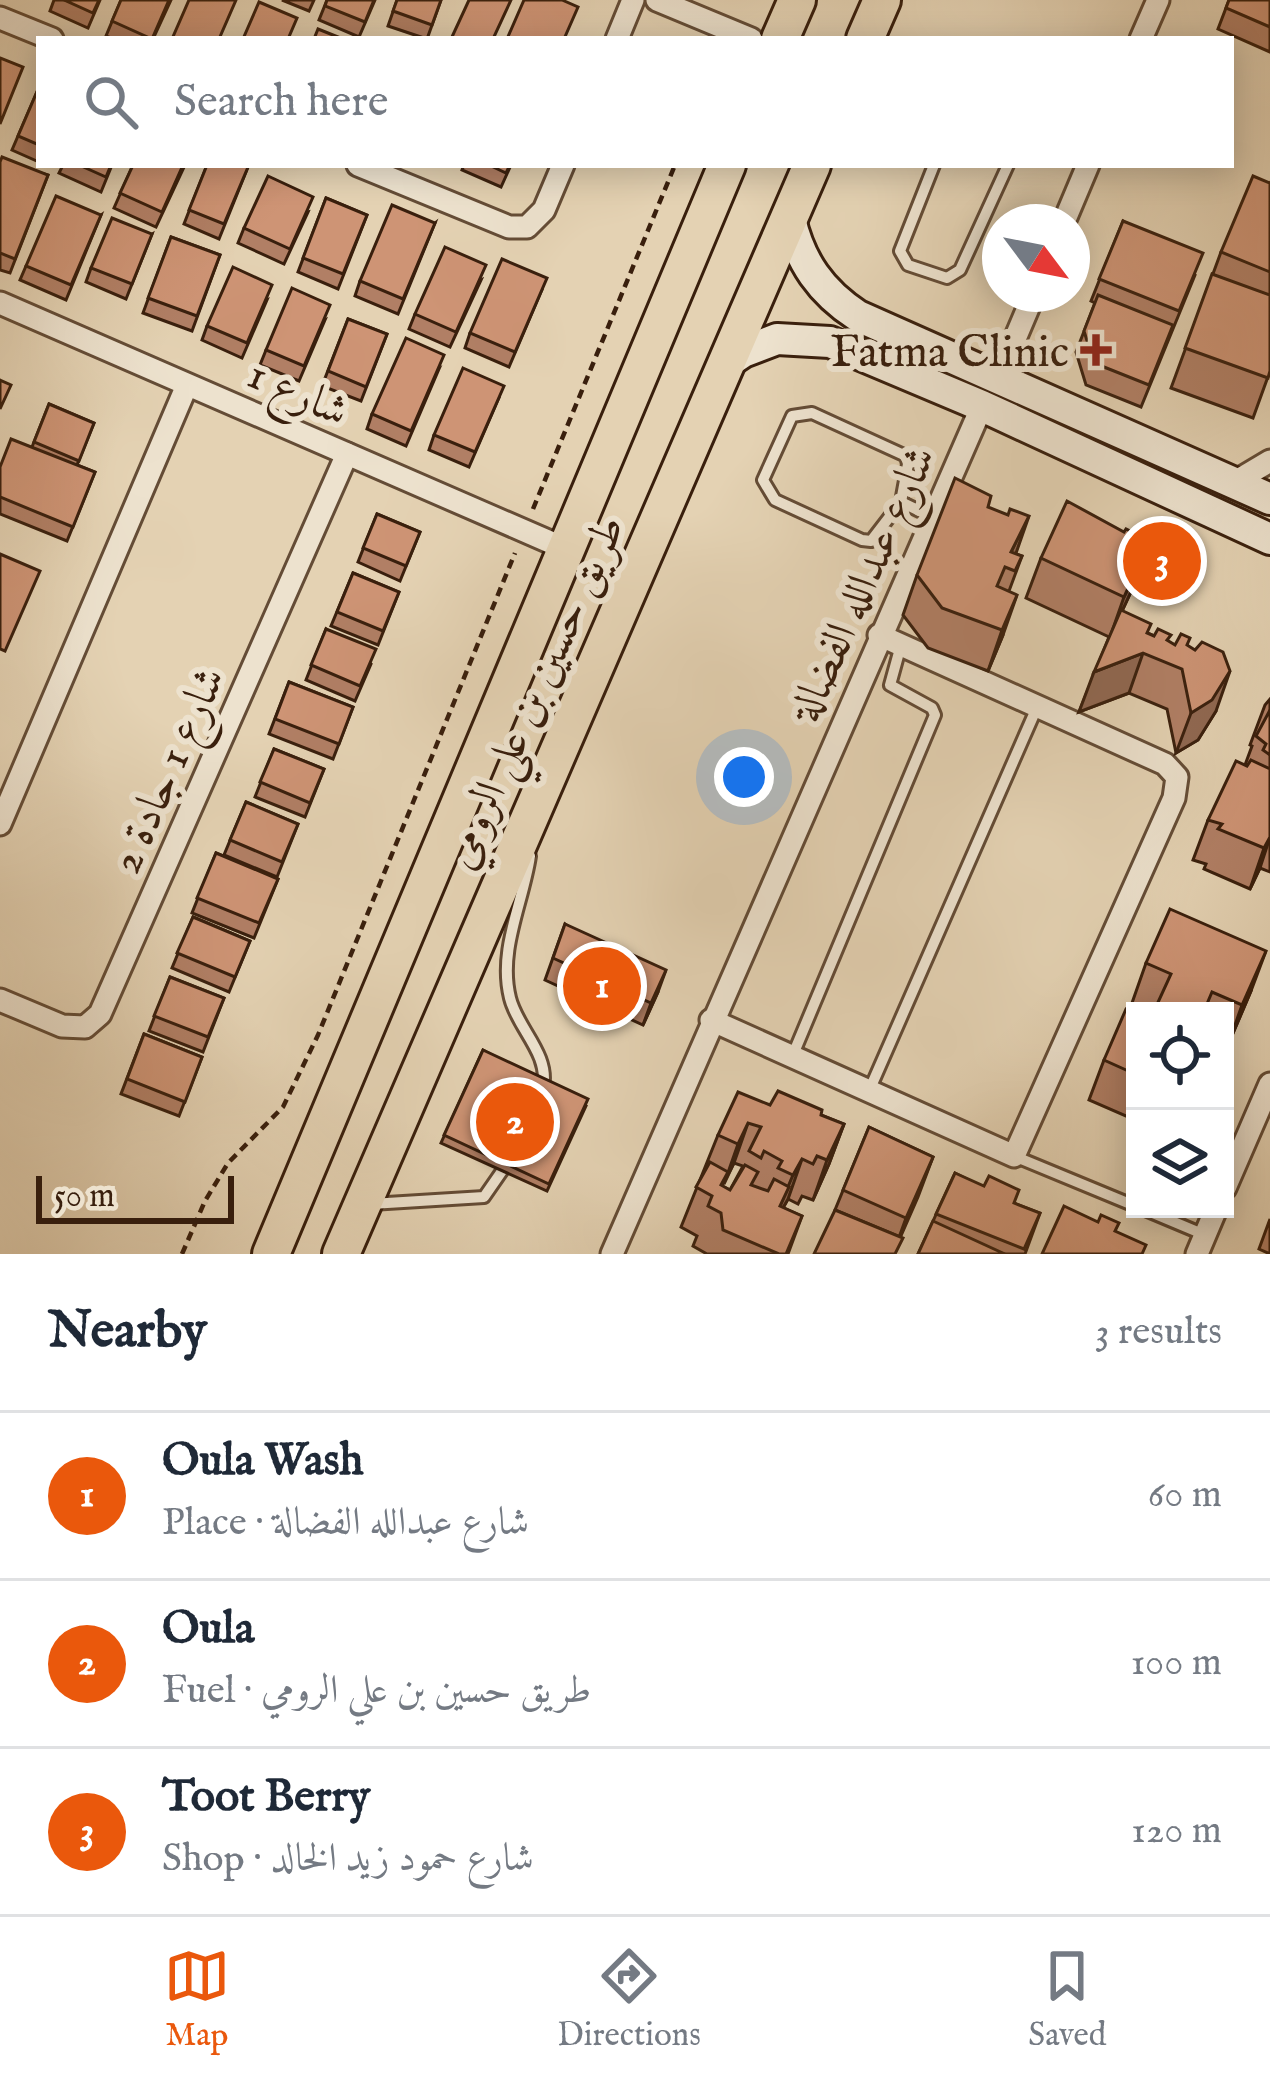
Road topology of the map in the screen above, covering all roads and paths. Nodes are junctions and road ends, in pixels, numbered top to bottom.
1 (633, 0) edge
2 (657, 0) edge
3 (796, 0) edge
4 (882, 0) edge
5 (1158, 0) edge
6 (0, 18) edge
7 (45, 36) edge
8 (617, 36) edge
9 (745, 36) edge
10 (781, 36) edge
11 (867, 36) edge
12 (1142, 36) edge
13 (365, 168) edge
14 (562, 168) edge
15 (675, 168) edge
16 (726, 168) edge
17 (811, 168) edge
18 (933, 168) edge
19 (1007, 168) edge
20 (1087, 168) edge
21 (1072, 204) edge
22 (790, 219) junction
23 (0, 304) edge
24 (1026, 312) edge
25 (728, 362) junction
26 (998, 379) junction
27 (188, 385) junction
28 (982, 406) junction
29 (347, 454) junction
30 (1270, 461) edge
31 (1233, 483) junction
32 (1270, 499) edge
33 (901, 502) junction
34 (934, 518) junction
35 (524, 531) junction
36 (1270, 539) edge
37 (566, 549) junction
38 (879, 635) junction
39 (901, 645) junction
40 (1038, 705) junction
41 (532, 813) junction
42 (0, 824) edge
43 (0, 1000) edge
44 (711, 1020) junction
45 (792, 1057) junction
46 (1270, 1084) edge
47 (543, 1087) edge
48 (869, 1091) junction
49 (1014, 1156) junction
50 (1234, 1167) edge
51 (502, 1171) edge
52 (1126, 1202) edge
53 (362, 1205) junction
54 (1157, 1218) edge
55 (1201, 1244) edge
56 (621, 1251) edge
57 (182, 1254) edge
58 (271, 1254) edge
59 (341, 1254) edge

1 - 8 street
2 - 9 street
3 - 10 highway
4 - 11 highway
5 - 12 street
6 - 7 street
13 - 14 street
15 - 35 path
16 - 37 highway, طريق حسين بن علي الرومي
17 - 22 highway, طريق حسين بن علي الرومي
18 - 19 lane
20 - 21 street
22 - 25 highway, طريق حسين بن علي الرومي
22 - 26 main road
23 - 27 street, شارع 1
24 - 26 street
25 - 28 main road
25 - 41 highway, طريق حسين بن علي الرومي
26 - 31 main road
27 - 29 street, شارع 1
27 - 42 street
28 - 34 street, شارع عبدالله الفضالة
28 - 36 main road
29 - 35 street, شارع 1
29 - 43 street, شارع 1 جادة 2
30 - 31 street
31 - 32 main road
33 - 33 lane
33 - 34 lane
34 - 38 street, شارع عبدالله الفضالة
35 - 37 street, شارع 1
35 - 57 path
37 - 58 highway, طريق حسين بن علي الرومي
38 - 39 street
38 - 44 street, شارع عبدالله الفضالة
39 - 40 street
39 - 45 lane
40 - 48 lane
40 - 49 street
41 - 47 lane
41 - 53 highway, طريق حسين بن علي الرومي
44 - 45 street
44 - 56 street, شارع عبدالله الفضالة
45 - 48 street
46 - 50 street
48 - 49 street
49 - 52 lane
51 - 53 lane
53 - 59 highway, طريق حسين بن علي الرومي
54 - 55 lane

